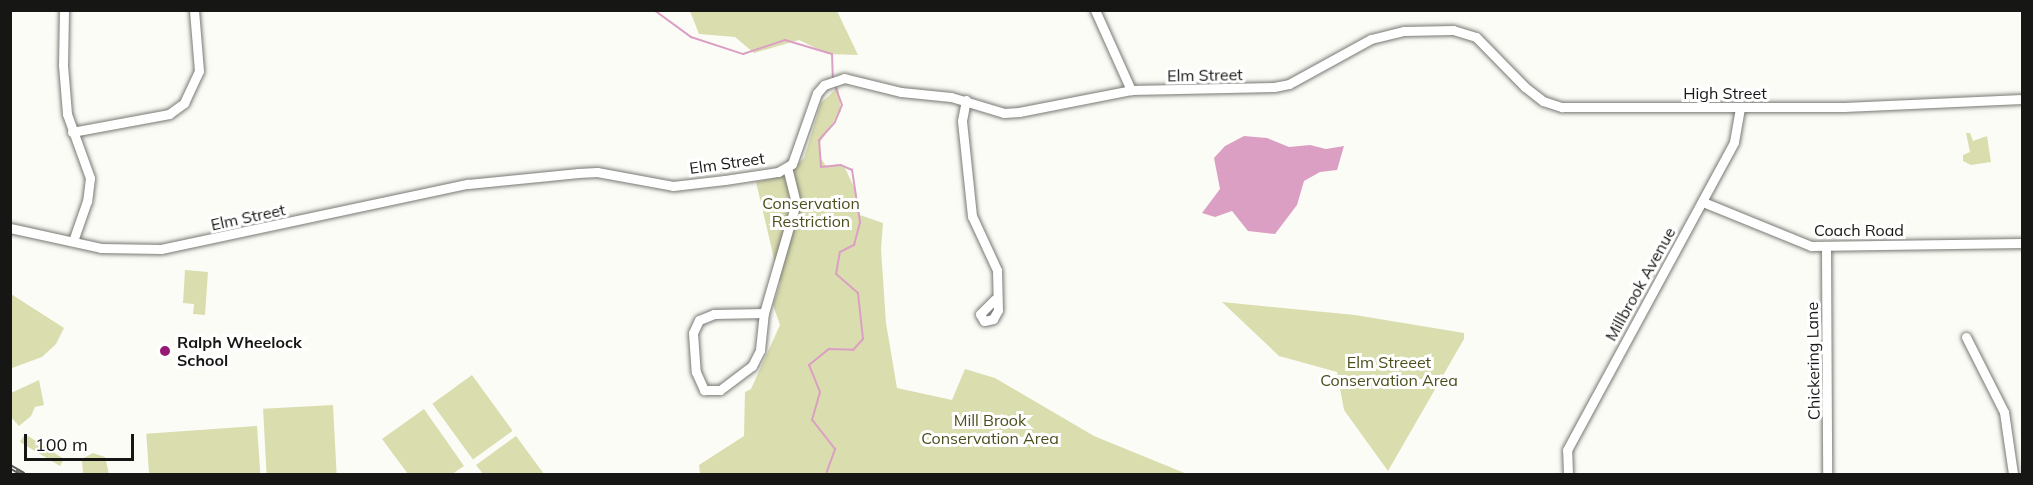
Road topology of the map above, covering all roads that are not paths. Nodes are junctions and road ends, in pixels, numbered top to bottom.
1 (64, 10) edge
2 (194, 10) edge
3 (1095, 10) edge
4 (1454, 30) joint
5 (1131, 90) junction
6 (2022, 99) edge
7 (966, 100) junction
8 (1740, 109) junction
9 (72, 132) junction
10 (787, 168) junction
11 (1703, 202) junction
12 (10, 228) edge
13 (74, 241) junction
14 (2022, 243) edge
15 (1826, 247) junction
16 (995, 299) dead end
17 (764, 313) junction
18 (1966, 337) dead end
19 (1568, 474) edge
20 (1827, 474) edge
21 (2013, 474) edge

1 - 9 street
2 - 9 street
3 - 5 street
4 - 5 street, Elm Street
4 - 8 street, High Street
5 - 7 street, Elm Street
6 - 8 street, High Street
7 - 10 street, Elm Street
7 - 16 street
8 - 11 street, Millbrook Avenue
9 - 13 street
10 - 13 street, Elm Street
10 - 17 street
11 - 15 street, Coach Road
11 - 19 street, Millbrook Avenue
12 - 13 street, Elm Street
14 - 15 street, Coach Road
15 - 20 street, Chickering Lane
17 - 17 street
18 - 21 street

